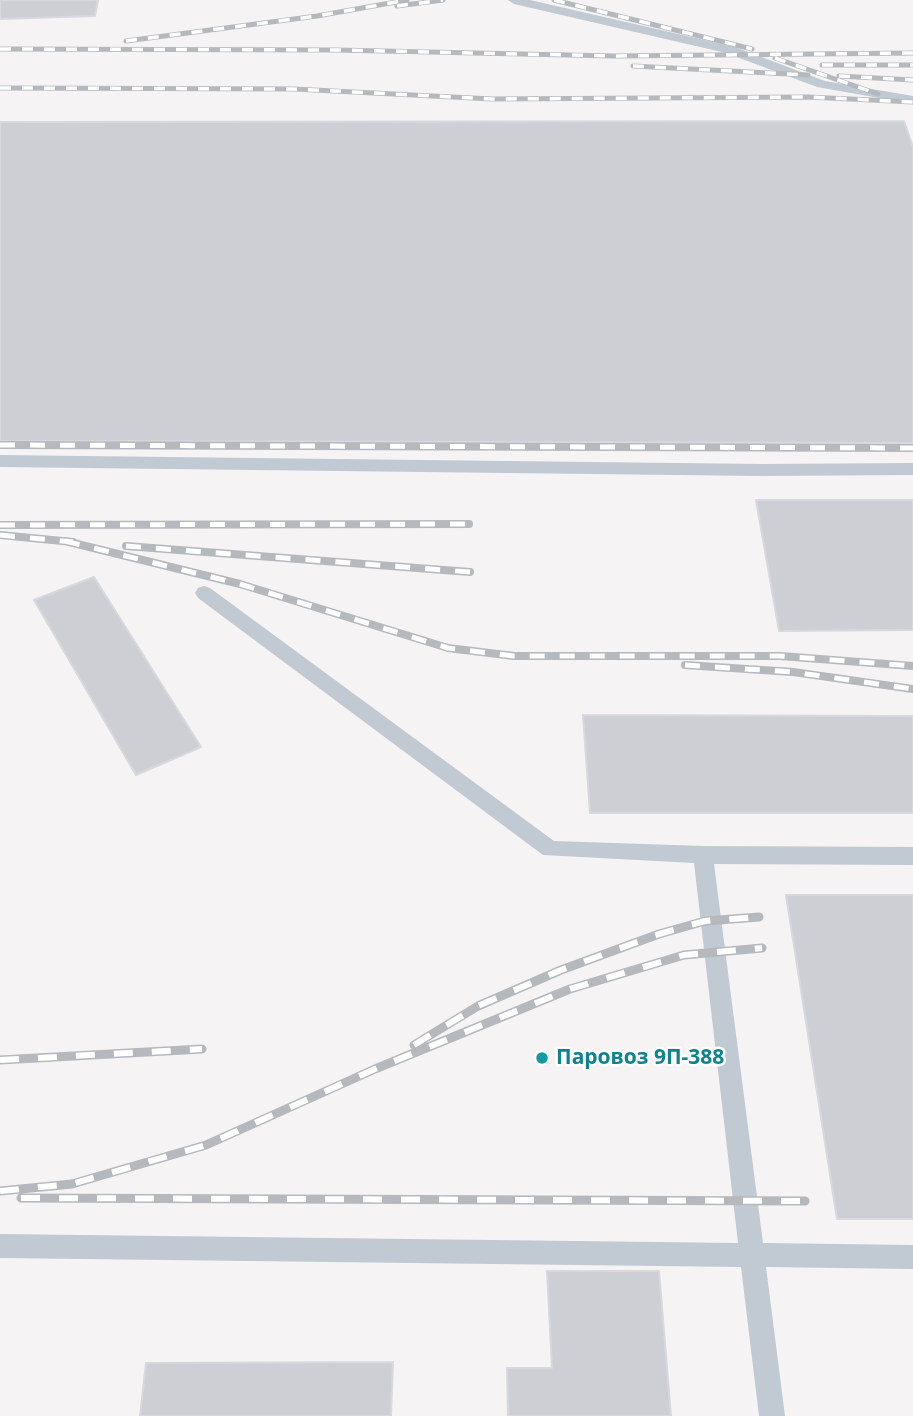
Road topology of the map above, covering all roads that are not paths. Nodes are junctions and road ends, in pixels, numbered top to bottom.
1 (514, 0) edge
2 (913, 100) edge
3 (0, 461) edge
4 (913, 469) edge
5 (204, 593) dead end
6 (703, 855) junction
7 (913, 856) edge
8 (0, 1246) edge
9 (752, 1255) junction
10 (913, 1257) edge
11 (772, 1416) edge

1 - 2 lane
3 - 4 lane
5 - 6 lane
6 - 7 lane
6 - 9 lane
8 - 9 lane
9 - 10 lane
9 - 11 lane

